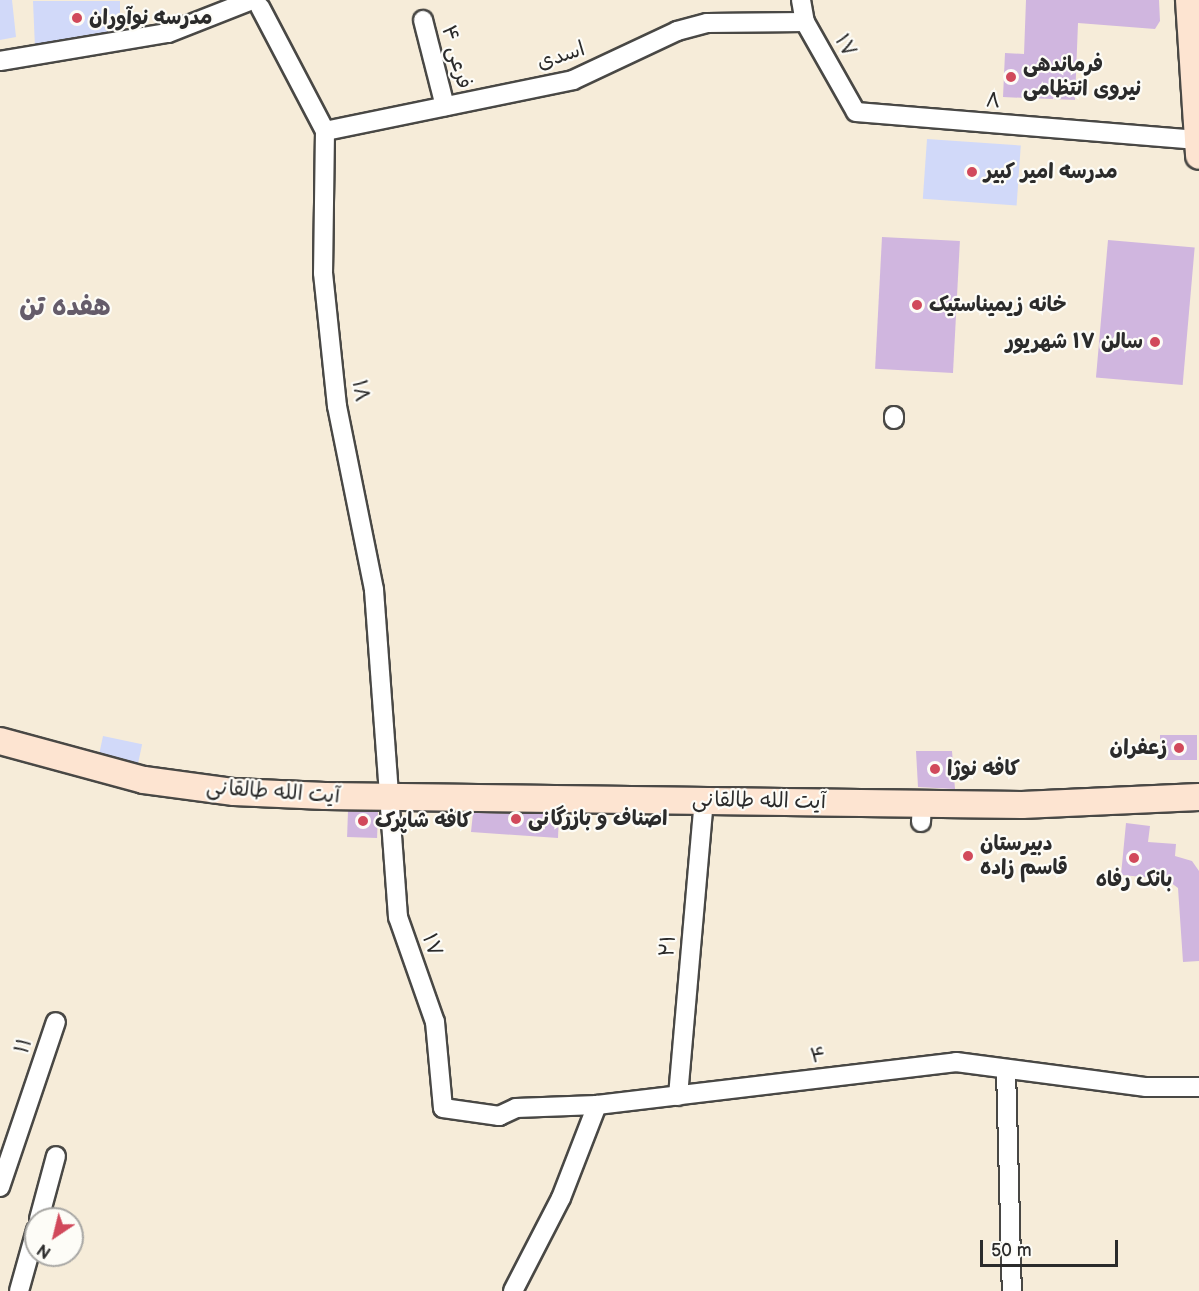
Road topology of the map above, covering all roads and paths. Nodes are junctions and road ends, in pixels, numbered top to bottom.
1 (801, 0) edge
2 (1190, 0) edge
3 (256, 3) edge
4 (423, 20) dead end
5 (805, 22) junction
6 (0, 61) edge
7 (445, 106) junction
8 (856, 112) joint
9 (325, 131) junction
10 (1198, 148) edge
11 (0, 741) edge
12 (1199, 797) edge
13 (383, 801) junction
14 (704, 801) junction
15 (56, 1022) dead end
16 (1006, 1069) junction
17 (1199, 1087) edge
18 (678, 1096) junction
19 (597, 1105) junction
20 (443, 1107) joint
21 (56, 1156) dead end
22 (0, 1187) edge
23 (42, 1207) edge
24 (26, 1267) edge
25 (20, 1291) edge
26 (513, 1291) edge
27 (1012, 1291) edge

1 - 5 street, ۱۷
2 - 10 main road
3 - 6 street
3 - 9 street, ۱۸
4 - 7 street, فرعی ۴
5 - 7 street, اسدی
5 - 8 street, ۱۷
7 - 9 street, اسدی
8 - 10 street, ۸
9 - 13 street, ۱۸
11 - 13 main road, آیت الله طالقانی
12 - 14 main road, آیت الله طالقانی
13 - 14 main road, آیت الله طالقانی
13 - 20 street, ۱۷
14 - 18 street, ۲۱
15 - 22 street, ۱۱
16 - 17 street, ۴
16 - 18 street, ۴
16 - 27 street
18 - 19 street, ۴
19 - 20 street, ۴
19 - 26 street
21 - 23 street
24 - 25 street

